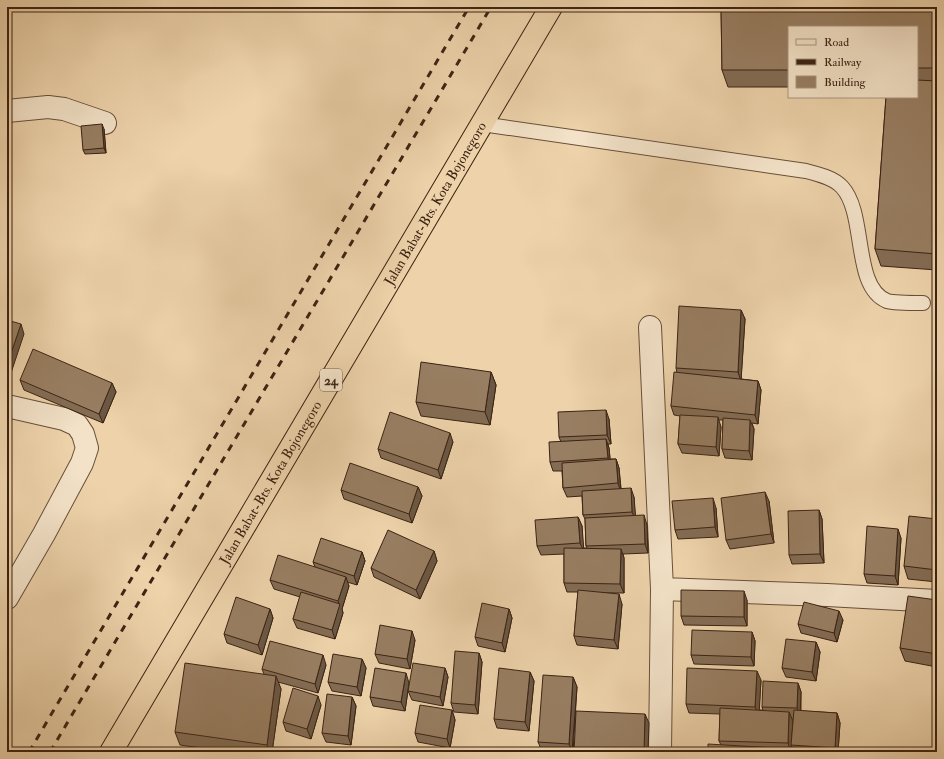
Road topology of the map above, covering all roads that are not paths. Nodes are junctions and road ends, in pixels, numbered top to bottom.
1 (551, 7) edge
2 (7, 111) edge
3 (105, 123) dead end
4 (482, 124) junction
5 (923, 303) dead end
6 (650, 327) dead end
7 (7, 406) edge
8 (10, 586) edge
9 (662, 589) junction
10 (937, 601) edge
11 (111, 752) edge
12 (660, 752) edge

1 - 4 highway, Jalan Babat-Bts. Kota Bojonegoro / 24
2 - 3 street
4 - 5 lane
4 - 11 highway, Jalan Babat-Bts. Kota Bojonegoro / 24
6 - 9 street
7 - 8 street
9 - 10 street
9 - 12 street

